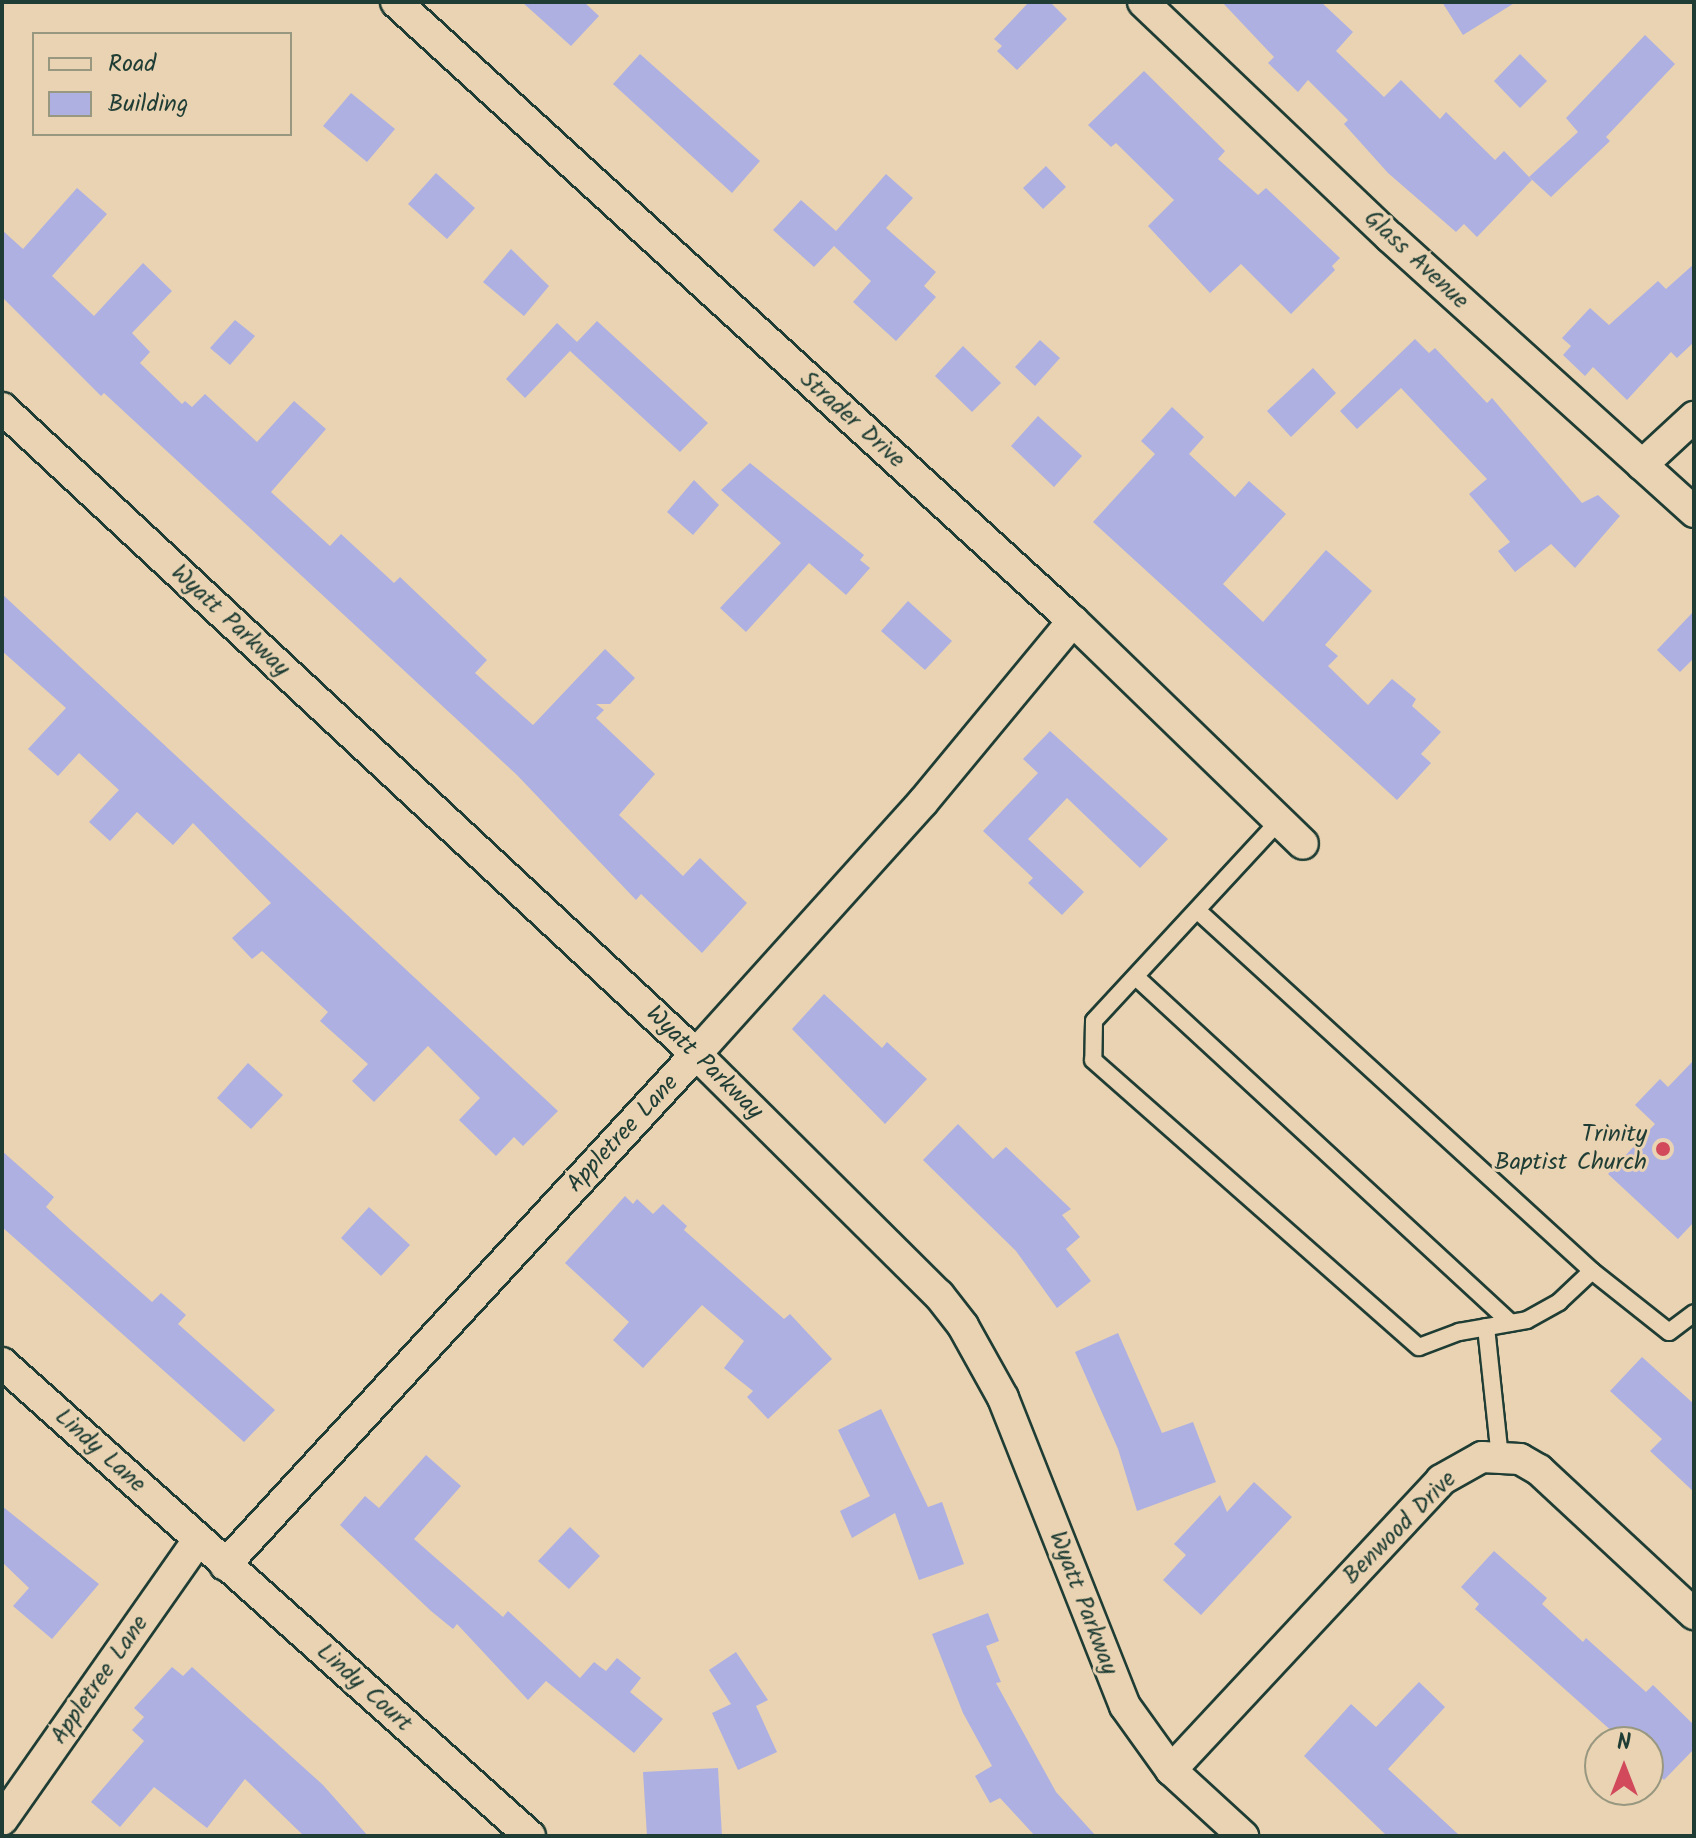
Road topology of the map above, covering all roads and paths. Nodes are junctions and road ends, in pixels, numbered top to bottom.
1 (396, 2) edge
2 (1143, 2) edge
3 (2, 408) edge
4 (1694, 417) edge
5 (1642, 465) junction
6 (1694, 512) edge
7 (1073, 621) junction
8 (1279, 821) junction
9 (1303, 844) dead end
10 (1198, 911) junction
11 (1136, 977) junction
12 (696, 1054) junction
13 (1592, 1271) junction
14 (1694, 1313) edge
15 (1511, 1323) junction
16 (1486, 1327) junction
17 (2, 1363) edge
18 (1500, 1457) junction
19 (198, 1540) junction
20 (225, 1565) junction
21 (1694, 1614) edge
22 (1171, 1770) junction
23 (2, 1820) edge
24 (530, 1836) edge
25 (1243, 1836) edge

1 - 7 street, Strader Drive
2 - 5 street, Glass Avenue
3 - 12 street, Wyatt Parkway
4 - 5 street
5 - 6 street, Glass Avenue
7 - 8 street, Strader Drive
7 - 12 street, Appletree Lane
8 - 9 street, Strader Drive
8 - 10 lane
10 - 11 lane
10 - 13 lane
11 - 15 lane
11 - 16 lane
12 - 20 street, Appletree Lane
12 - 22 street, Wyatt Parkway
13 - 14 lane
13 - 15 lane
15 - 16 lane
16 - 18 lane
17 - 19 street, Lindy Lane
18 - 21 street
18 - 22 street, Benwood Drive
19 - 20 street, Lindy Court
19 - 23 street, Appletree Lane
20 - 24 street, Lindy Court
22 - 25 street, Wyatt Parkway

